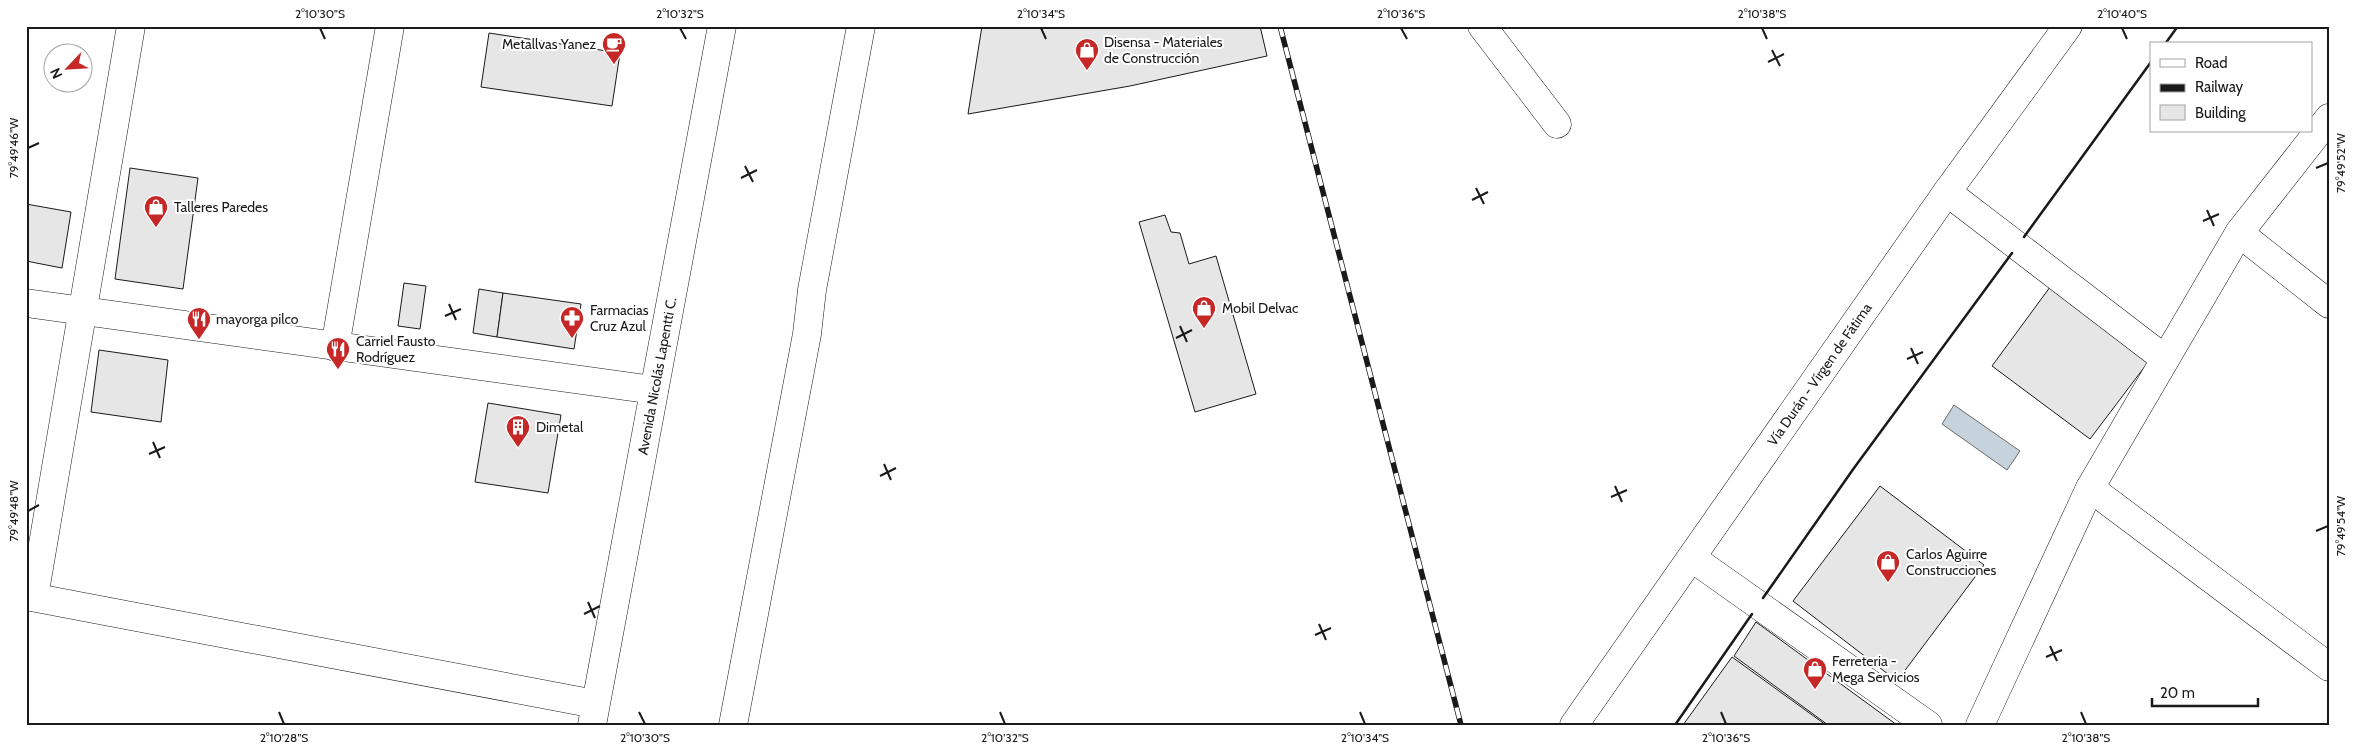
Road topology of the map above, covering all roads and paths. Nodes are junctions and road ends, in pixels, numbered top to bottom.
1 (131, 26) edge
2 (390, 26) edge
3 (722, 26) edge
4 (861, 26) edge
5 (1482, 26) edge
6 (2068, 26) edge
7 (2329, 118) edge
8 (1557, 124) dead end
9 (1947, 192) junction
10 (2239, 233) junction
11 (26, 303) edge
12 (2329, 304) edge
13 (82, 312) junction
14 (335, 347) junction
15 (2166, 359) junction
16 (654, 390) junction
17 (2090, 488) junction
18 (1692, 558) junction
19 (30, 597) edge
20 (2329, 667) edge
21 (594, 714) edge
22 (733, 725) edge
23 (1574, 725) edge
24 (1928, 725) edge
25 (1980, 725) edge

1 - 13 main road
2 - 14 main road
3 - 16 main road, Avenida Nicolás Lapentti C.
4 - 22 main road
5 - 8 main road
6 - 9 main road, Vía Durán - Vírgen de Fátima
7 - 10 main road
9 - 15 main road
9 - 18 main road, Vía Durán - Vírgen de Fátima
10 - 12 main road
10 - 15 main road
11 - 13 main road
13 - 14 main road
13 - 19 main road
14 - 16 main road
15 - 17 main road
16 - 21 main road, Avenida Nicolás Lapentti C.
17 - 20 main road
17 - 25 main road
18 - 23 main road, Vía Durán - Vírgen de Fátima
18 - 24 main road
19 - 21 main road

